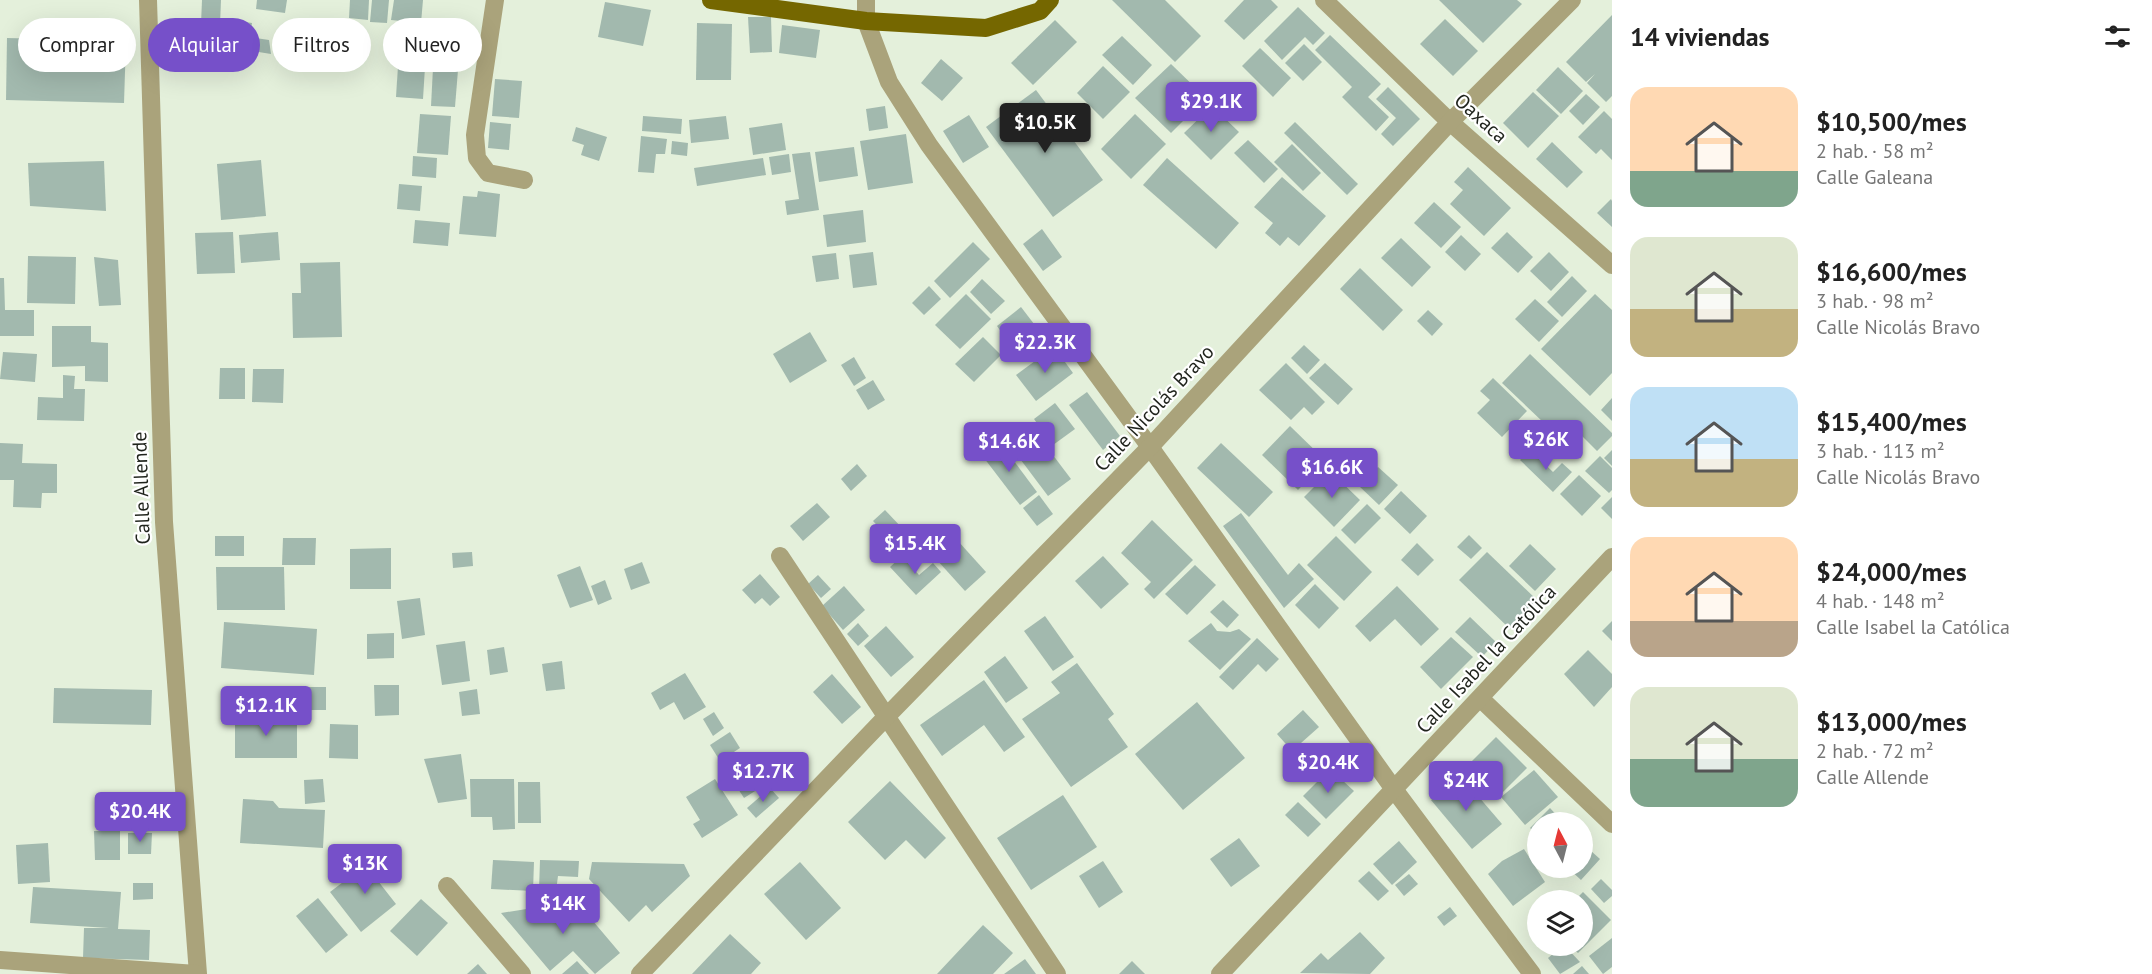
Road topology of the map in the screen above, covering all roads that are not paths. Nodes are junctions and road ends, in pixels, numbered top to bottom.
1 (148, 0) edge
2 (495, 0) edge
3 (711, 0) edge
4 (866, 0) edge
5 (1050, 0) edge
6 (1324, 0) edge
7 (1572, 0) edge
8 (866, 21) junction
9 (1450, 122) junction
10 (524, 180) dead end
11 (1612, 265) edge
12 (1150, 447) junction
13 (780, 556) dead end
14 (1612, 557) edge
15 (1481, 699) junction
16 (887, 716) junction
17 (1393, 788) junction
18 (1612, 824) edge
19 (447, 886) dead end
20 (0, 960) edge
21 (197, 974) edge
22 (522, 974) edge
23 (640, 974) edge
24 (1057, 974) edge
25 (1220, 974) edge
26 (1532, 974) edge

1 - 21 street, Calle Allende
2 - 10 street
3 - 8 main road
4 - 8 street
5 - 8 main road
6 - 9 street, Oaxaca
7 - 9 street, Calle Nicolás Bravo
8 - 12 street
9 - 11 street, Oaxaca
9 - 12 street, Calle Nicolás Bravo
12 - 16 street, Calle Nicolás Bravo
12 - 17 street
13 - 16 street
14 - 15 street, Calle Isabel la Católica
15 - 17 street, Calle Isabel la Católica
15 - 18 street
16 - 23 street, Calle Nicolás Bravo
16 - 24 street
17 - 25 street, Calle Isabel la Católica
17 - 26 street
19 - 22 street
20 - 21 street

